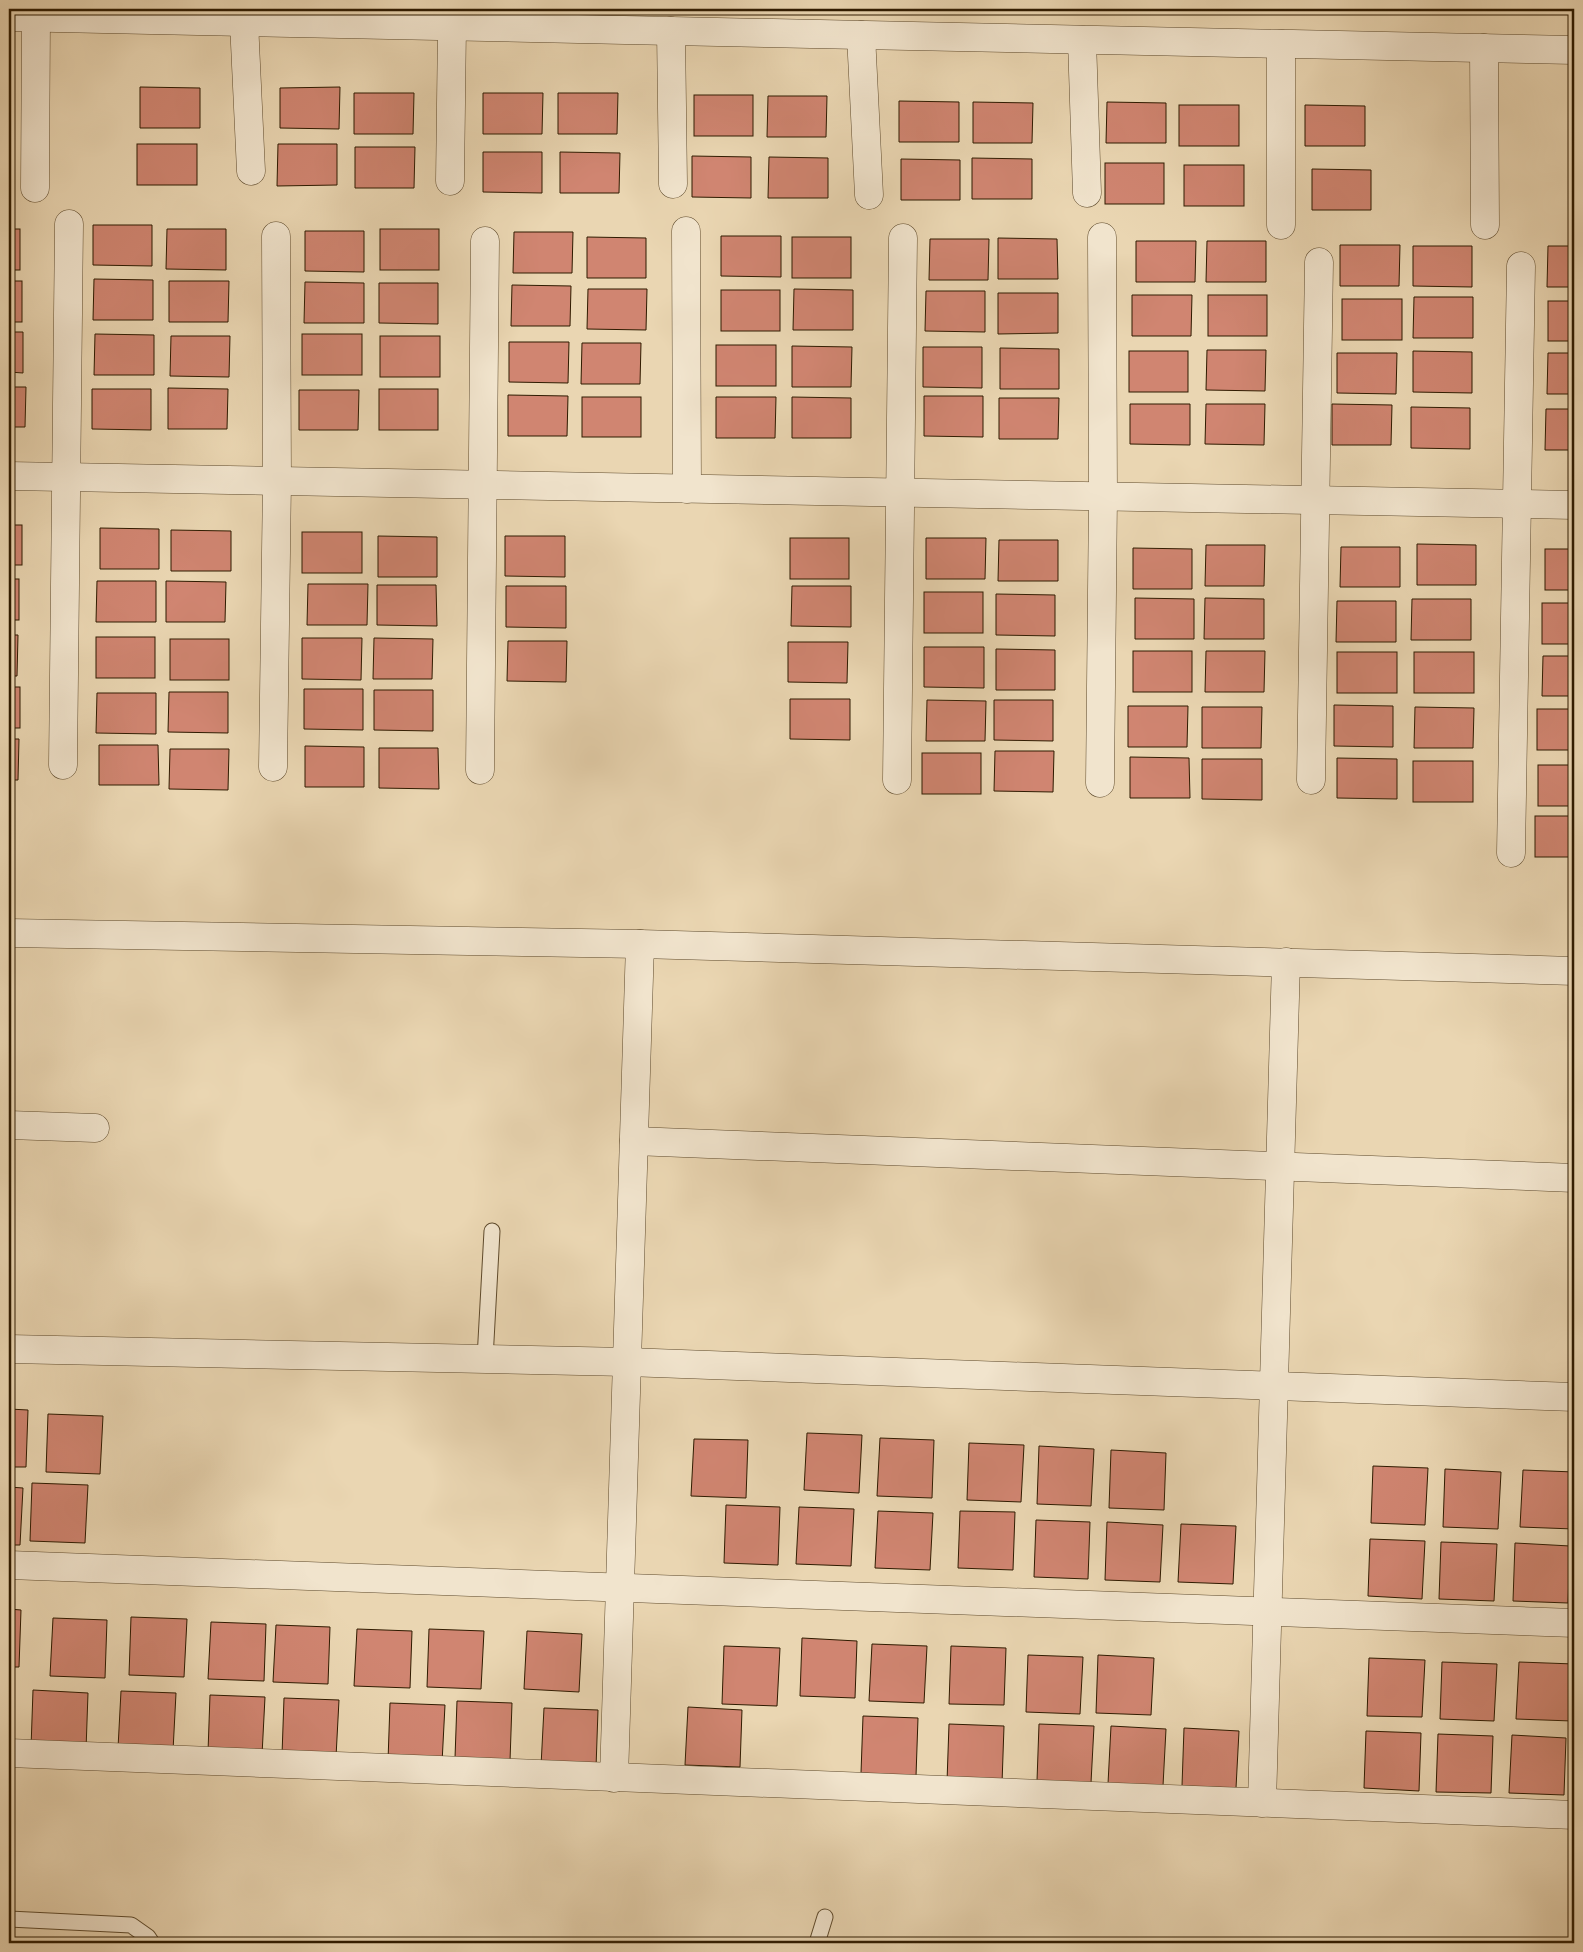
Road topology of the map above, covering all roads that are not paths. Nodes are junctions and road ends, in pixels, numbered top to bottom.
1 (9, 17) edge
2 (36, 17) junction
3 (244, 22) junction
4 (452, 26) junction
5 (671, 31) junction
6 (861, 35) junction
7 (1082, 40) junction
8 (1281, 44) junction
9 (1484, 48) junction
10 (1574, 50) edge
11 (251, 171) dead end
12 (450, 181) dead end
13 (673, 184) dead end
14 (35, 188) dead end
15 (1087, 193) dead end
16 (869, 195) dead end
17 (69, 224) dead end
18 (1281, 225) dead end
19 (1485, 225) dead end
20 (686, 231) dead end
21 (276, 236) dead end
22 (1102, 237) dead end
23 (903, 238) dead end
24 (485, 240) dead end
25 (1319, 262) dead end
26 (1521, 266) dead end
27 (9, 476) edge
28 (67, 477) junction
29 (277, 481) junction
30 (482, 485) junction
31 (687, 488) junction
32 (900, 492) junction
33 (1103, 496) junction
34 (1315, 500) junction
35 (1517, 504) junction
36 (1574, 505) edge
37 (63, 765) dead end
38 (273, 767) dead end
39 (480, 770) dead end
40 (897, 780) dead end
41 (1311, 780) dead end
42 (1100, 784) dead end
43 (1510, 853) dead end
44 (9, 933) edge
45 (640, 944) junction
46 (1286, 962) junction
47 (1574, 971) edge
48 (9, 1125) edge
49 (95, 1128) dead end
50 (634, 1141) junction
51 (1280, 1166) junction
52 (1574, 1178) edge
53 (492, 1231) dead end
54 (9, 1349) edge
55 (485, 1358) junction
56 (627, 1362) junction
57 (1274, 1386) junction
58 (1574, 1398) edge
59 (9, 1565) edge
60 (620, 1588) junction
61 (1267, 1612) junction
62 (1574, 1623) edge
63 (9, 1753) edge
64 (614, 1778) junction
65 (1262, 1803) junction
66 (1574, 1815) edge
67 (825, 1917) dead end
68 (9, 1919) edge
69 (152, 1943) edge
70 (817, 1943) edge

1 - 2 street
2 - 3 street
2 - 14 street
3 - 4 street
3 - 11 street
4 - 5 street
4 - 12 street
5 - 6 street
5 - 13 street
6 - 7 street
6 - 16 street
7 - 8 street
7 - 15 street
8 - 9 street
8 - 18 street
9 - 10 street
9 - 19 street
17 - 28 street
20 - 31 street
21 - 29 street
22 - 33 street
23 - 32 street
24 - 30 street
25 - 34 street
26 - 35 street
27 - 28 street
28 - 29 street
28 - 37 street
29 - 30 street
29 - 38 street
30 - 31 street
30 - 39 street
31 - 32 street
32 - 33 street
32 - 40 street
33 - 34 street
33 - 42 street
34 - 35 street
34 - 41 street
35 - 36 street
35 - 43 street
44 - 45 street
45 - 46 street
45 - 50 street
46 - 47 street
46 - 51 street
48 - 49 street
50 - 51 street
50 - 56 street
51 - 52 street
51 - 57 street
53 - 55 lane
54 - 55 street
55 - 56 street
56 - 57 street
56 - 60 street
57 - 58 street
57 - 61 street
59 - 60 street
60 - 61 street
60 - 64 street
61 - 62 street
61 - 65 street
63 - 64 street
64 - 65 street
65 - 66 street
67 - 70 lane
68 - 69 lane

